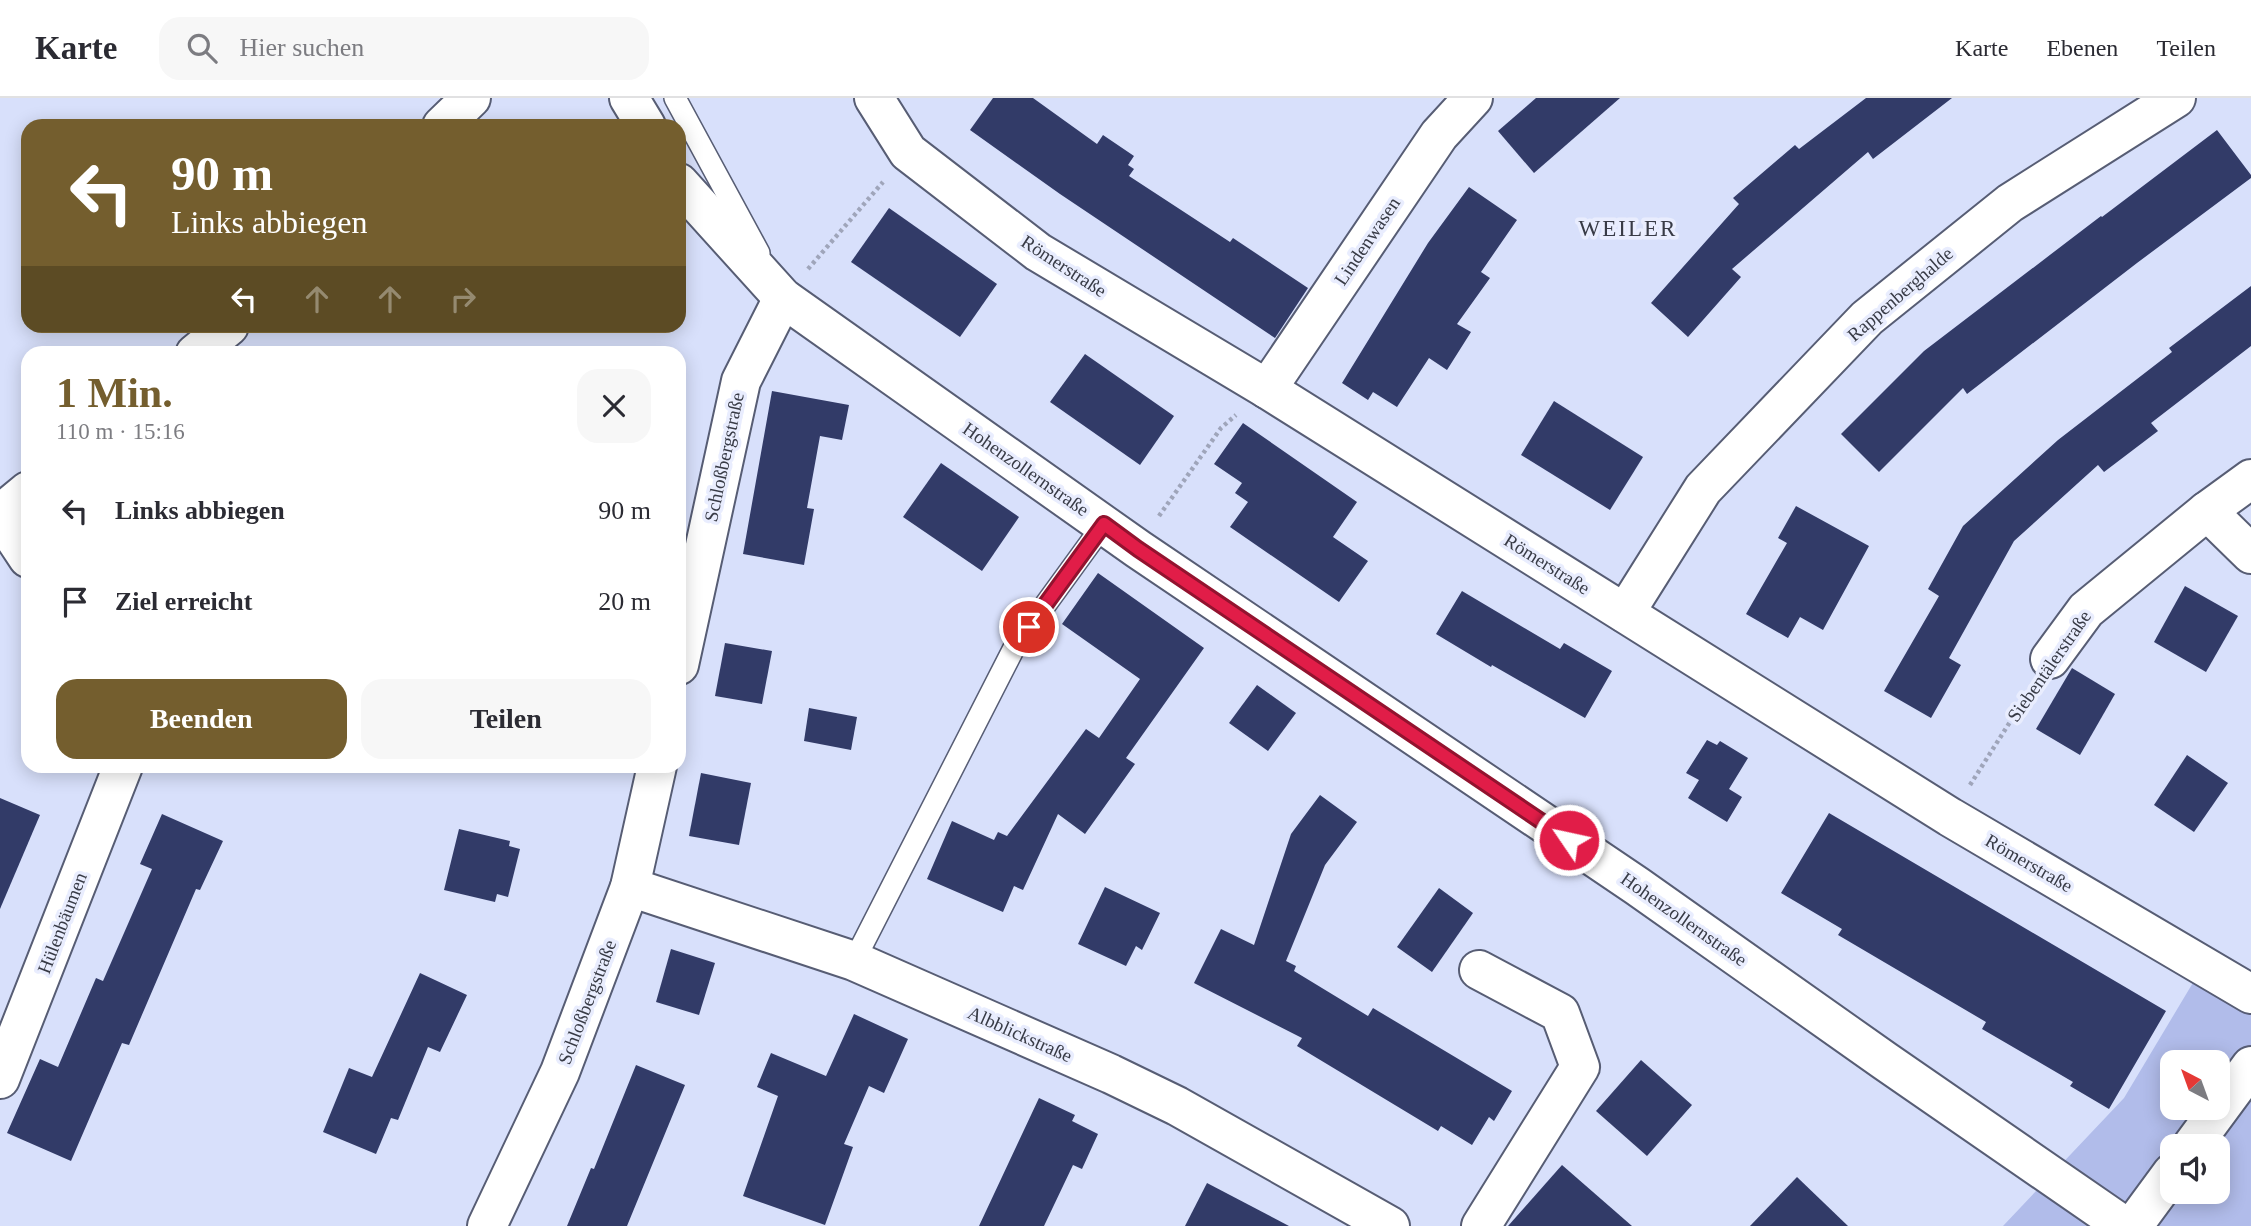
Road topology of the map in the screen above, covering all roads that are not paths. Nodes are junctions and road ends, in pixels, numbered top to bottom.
1 (470, 98) edge
2 (629, 98) edge
3 (675, 98) edge
4 (874, 98) edge
5 (1473, 98) edge
6 (2176, 98) edge
7 (449, 119) edge
8 (642, 119) edge
9 (686, 192) edge
10 (783, 298) junction
11 (220, 333) edge
12 (205, 346) edge
13 (1267, 389) junction
14 (2251, 479) edge
15 (21, 497) edge
16 (2207, 511) junction
17 (0, 515) edge
18 (1104, 524) junction
19 (21, 547) edge
20 (2251, 554) edge
21 (1625, 613) junction
22 (686, 633) edge
23 (2050, 659) road end
24 (120, 773) edge
25 (655, 773) edge
26 (630, 887) junction
27 (854, 961) junction
28 (1479, 970) dead end
29 (2251, 994) edge
30 (2251, 1066) edge
31 (0, 1079) edge
32 (2201, 1134) edge
33 (2160, 1189) edge
34 (487, 1226) edge
35 (1390, 1226) edge
36 (1481, 1226) edge
37 (2124, 1226) edge
38 (2133, 1226) edge

1 - 7 street
2 - 8 street
3 - 10 lane
4 - 13 street, Römerstraße
5 - 13 street, Lindenwasen
6 - 21 street, Rappenberghalde
9 - 10 street, Hohenzollernstraße
10 - 18 street, Hohenzollernstraße
10 - 22 street, Schloßbergstraße
11 - 12 street
13 - 21 street, Römerstraße
14 - 16 street, Siebentälerstraße
15 - 17 street
16 - 20 street
16 - 23 street, Siebentälerstraße
17 - 19 street
18 - 27 lane
18 - 37 street, Hohenzollernstraße
21 - 29 street, Römerstraße
24 - 31 street, Hülenbäumen
25 - 26 street, Schloßbergstraße
26 - 27 street, Albblickstraße
26 - 34 street, Schloßbergstraße
27 - 35 street, Albblickstraße
28 - 36 street
30 - 32 street
33 - 38 street

